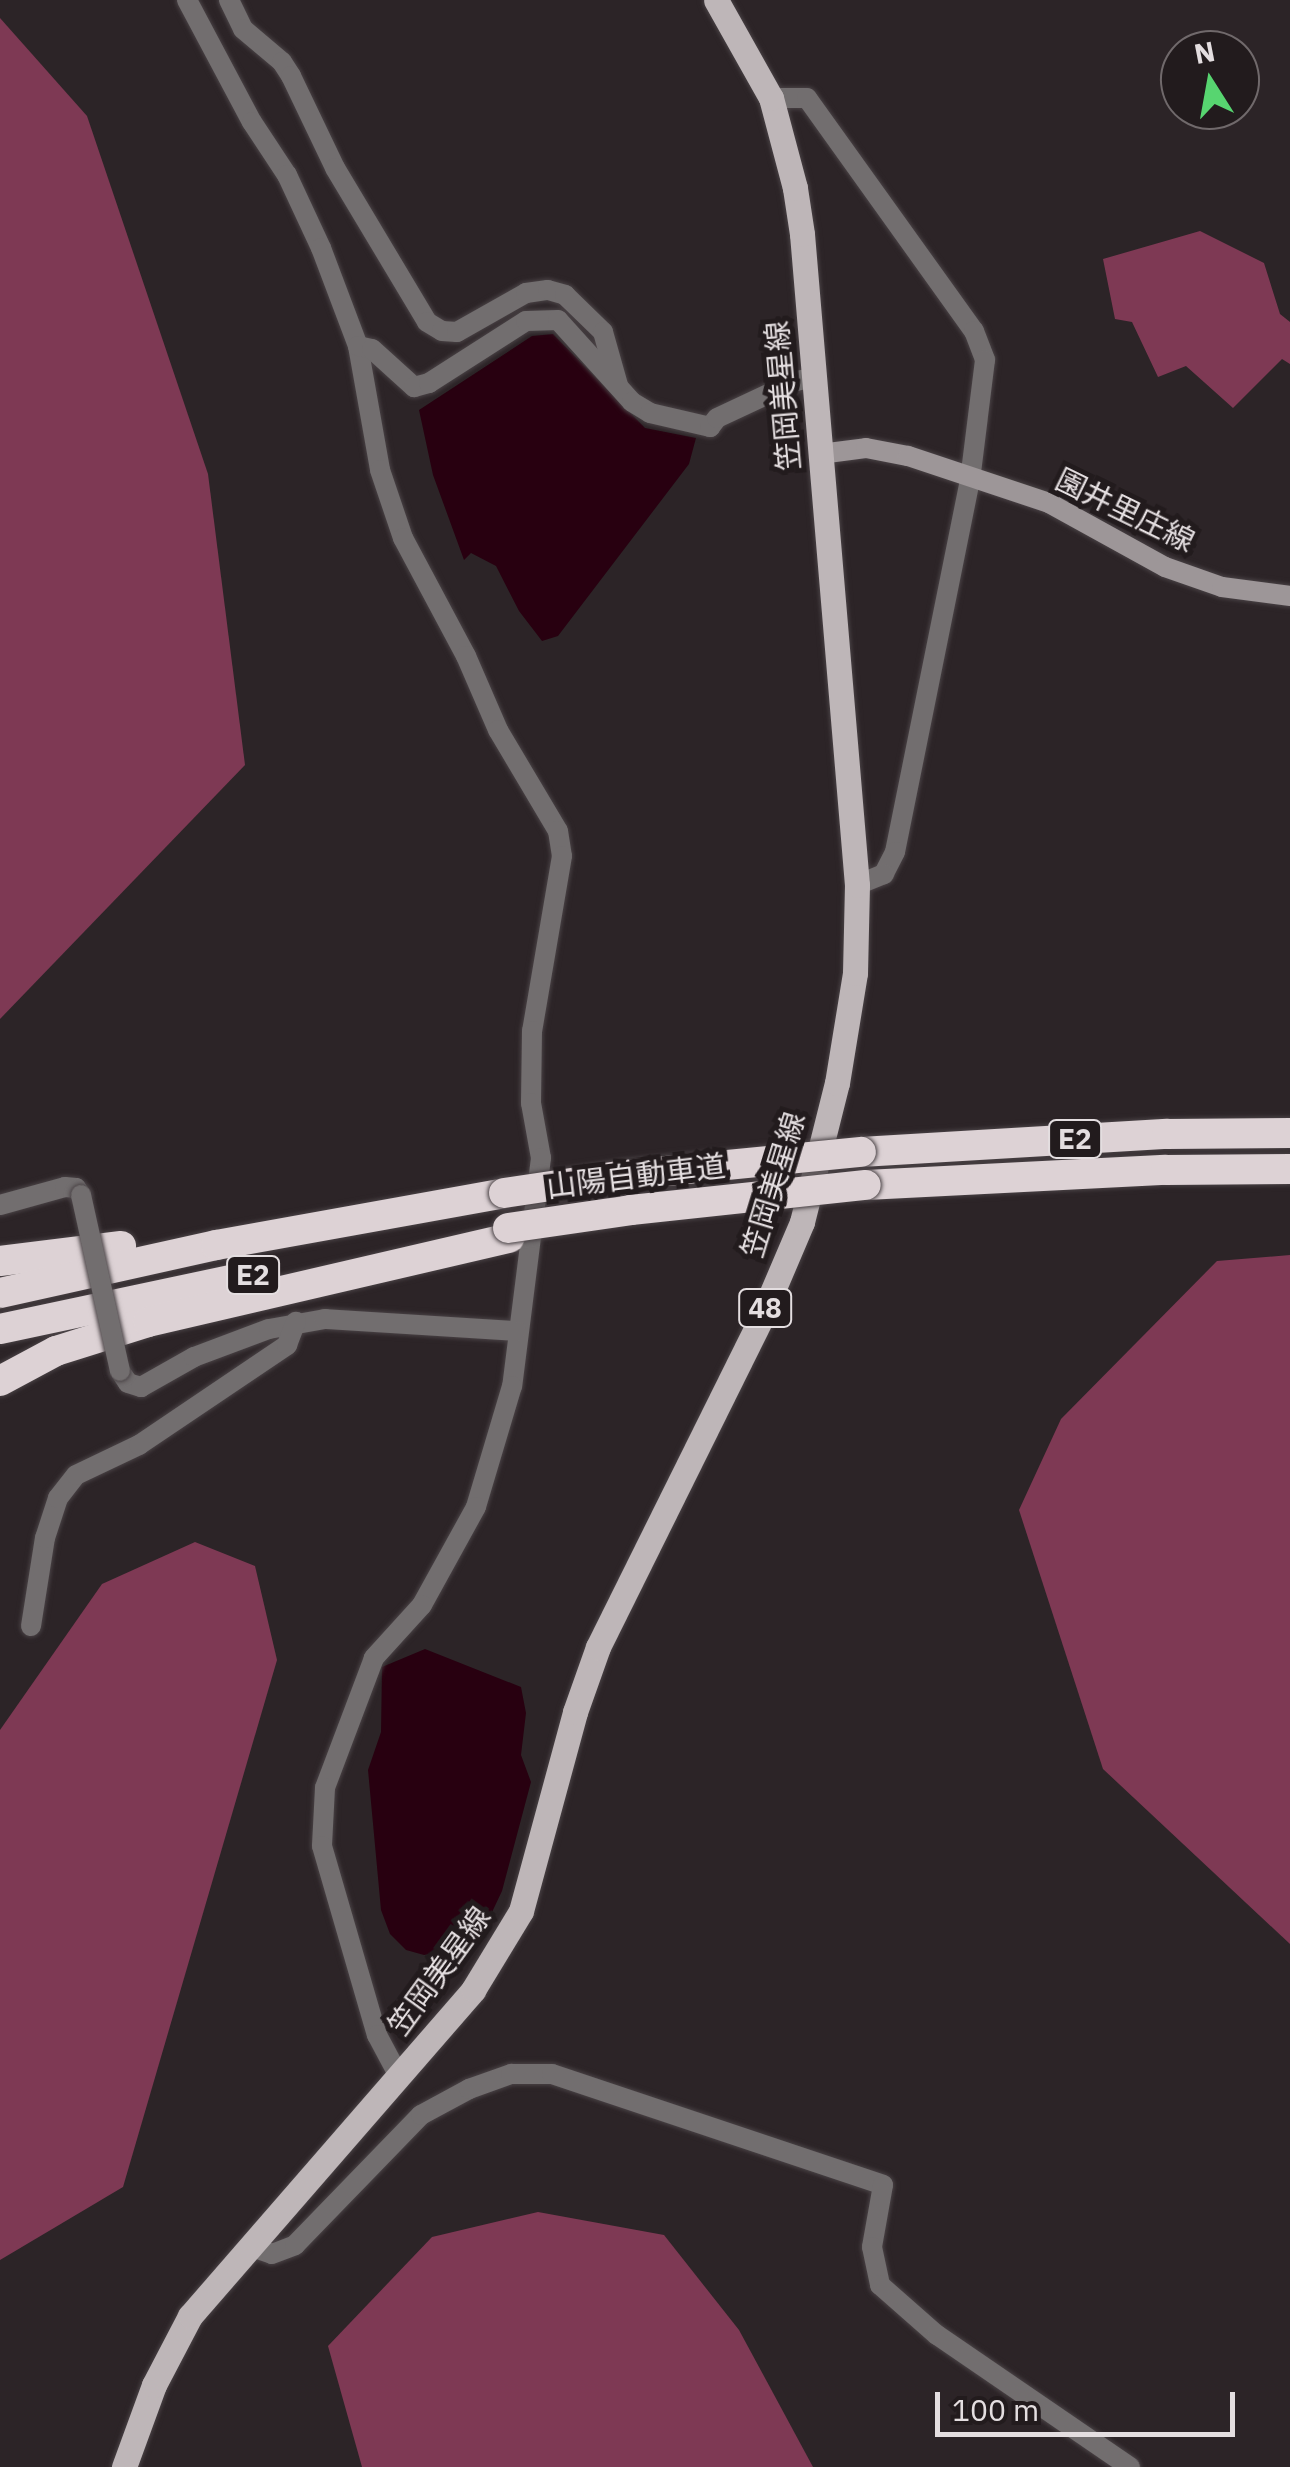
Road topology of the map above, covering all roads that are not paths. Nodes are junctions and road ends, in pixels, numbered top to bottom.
1 (187, 0) edge
2 (229, 0) edge
3 (716, 0) edge
4 (772, 98) junction
5 (358, 346) junction
6 (812, 378) junction
7 (618, 385) junction
8 (820, 454) junction
9 (970, 480) junction
10 (1290, 596) edge
11 (857, 884) junction
12 (1290, 1134) edge
13 (1290, 1169) edge
14 (0, 1205) edge
15 (354, 1218) junction
16 (508, 1233) junction
17 (0, 1262) edge
18 (0, 1293) edge
19 (296, 1322) junction
20 (0, 1329) edge
21 (516, 1331) junction
22 (0, 1381) edge
23 (31, 1626) dead end
24 (400, 2078) junction
25 (249, 2246) junction
26 (124, 2467) edge
27 (1130, 2467) edge

1 - 5 street
2 - 7 street
3 - 4 main road, 笠岡美星線 / 48
4 - 6 main road, 笠岡美星線 / 48
4 - 9 street
5 - 7 street
5 - 21 street
6 - 7 street
6 - 8 main road, 笠岡美星線 / 48
8 - 9 main road, 園井里庄線
8 - 11 main road, 笠岡美星線 / 48
9 - 10 main road, 園井里庄線
9 - 11 street
11 - 24 main road, 笠岡美星線 / 48
12 - 15 highway, 山陽自動車道 / E2, bridge
13 - 16 highway, 山陽自動車道 / E2, bridge
14 - 19 street, bridge
15 - 17 highway
15 - 18 highway, 山陽自動車道 / E2
16 - 20 highway, 山陽自動車道 / E2
16 - 22 highway
19 - 21 street
19 - 23 street
21 - 24 street
24 - 25 main road, 笠岡美星線 / 48
25 - 26 main road, 笠岡美星線 / 48
25 - 27 street

